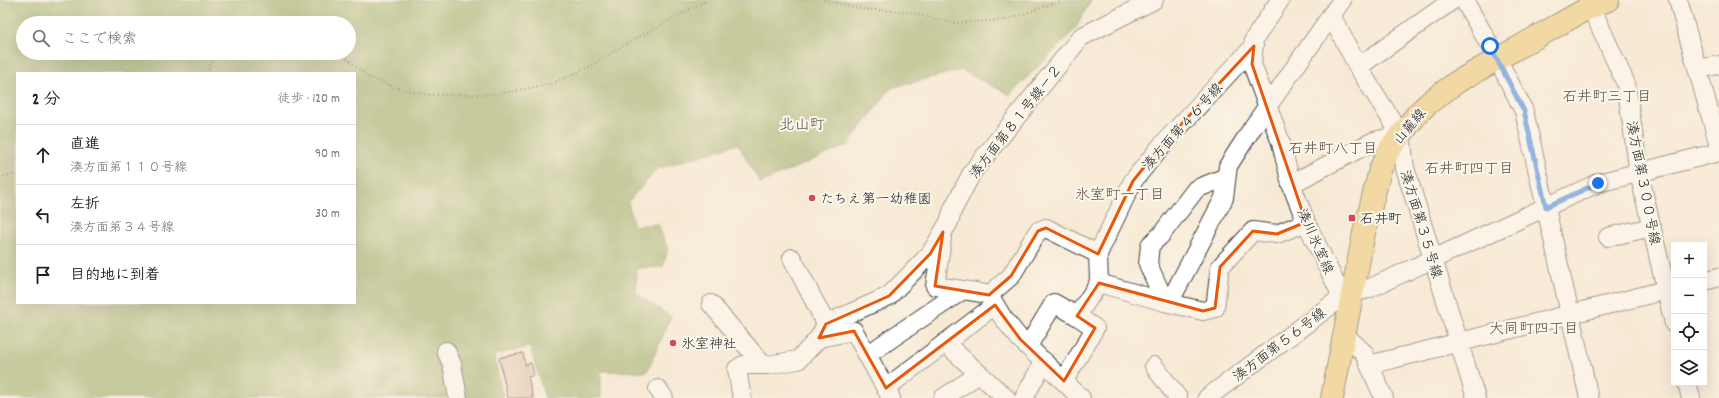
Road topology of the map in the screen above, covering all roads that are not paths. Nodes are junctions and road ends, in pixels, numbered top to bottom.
1 (1154, 0) edge
2 (1280, 0) edge
3 (1342, 0) edge
4 (1452, 0) edge
5 (1464, 0) edge
6 (1678, 0) edge
7 (1596, 2) edge
8 (1332, 15) junction
9 (1254, 46) junction
10 (1497, 58) junction
11 (1719, 65) edge
12 (1358, 67) junction
13 (1698, 70) junction
14 (1267, 108) junction
15 (1401, 135) junction
16 (1719, 146) edge
17 (1719, 152) edge
18 (1639, 173) junction
19 (1226, 177) junction
20 (1291, 184) junction
21 (1546, 207) junction
22 (1306, 222) junction
23 (1652, 227) junction
24 (943, 232) junction
25 (1608, 237) dead end
26 (1098, 254) junction
27 (792, 258) dead end
28 (1433, 259) junction
29 (1719, 277) edge
30 (1707, 280) edge
31 (1099, 283) junction
32 (1670, 289) edge
33 (963, 290) junction
34 (1347, 295) junction
35 (992, 300) junction
36 (1167, 303) junction
37 (711, 304) dead end
38 (1570, 313) junction
39 (1673, 314) edge
40 (1077, 316) junction
41 (822, 331) junction
42 (1344, 334) junction
43 (1459, 342) junction
44 (945, 343) junction
45 (1028, 346) junction
46 (446, 351) dead end
47 (867, 355) junction
48 (1044, 361) junction
49 (763, 364) junction
50 (1369, 365) junction
51 (1154, 366) dead end
52 (979, 374) junction
53 (1064, 381) junction
54 (1688, 386) edge
55 (889, 393) edge
56 (458, 398) edge
57 (742, 398) edge
58 (943, 398) edge
59 (1006, 398) edge
60 (1024, 398) edge
61 (1081, 398) edge
62 (1178, 398) edge
63 (1207, 398) edge
64 (1332, 398) edge
65 (1384, 398) edge
66 (1476, 398) edge
67 (1589, 398) edge
68 (1691, 398) edge

1 - 24 street, 湊方面第８１号線－２
2 - 9 street
3 - 8 street
4 - 12 street
5 - 10 street
6 - 13 street
7 - 10 main road, 山麓線
7 - 18 street, 湊方面第３００号線
8 - 12 street, 湊方面第３５号線
8 - 14 street
9 - 14 street, 湊川氷室線
9 - 26 street, 湊方面第４６号線
10 - 15 main road, 山麓線
10 - 21 street
11 - 13 street
12 - 15 street, 湊方面第３５号線
13 - 16 street
14 - 19 street
14 - 20 street, 湊川氷室線
15 - 20 street
15 - 28 street, 湊方面第３５号線
15 - 34 main road, 山麓線
17 - 18 street
18 - 21 street
18 - 23 street, 湊方面第３００号線
19 - 36 street
19 - 36 street
20 - 22 street, 湊川氷室線
21 - 28 street
21 - 38 street
22 - 34 street, 湊川氷室線
22 - 36 street
23 - 25 street
23 - 32 street, 湊方面第３００号線
24 - 33 street
24 - 41 street, 湊方面第８１号線－２
26 - 31 street, 湊方面第４６号線
26 - 35 street
27 - 41 street
28 - 34 street
28 - 43 street, 湊方面第３５号線
29 - 30 street
31 - 36 street
31 - 40 street
32 - 38 street
32 - 39 street, 湊方面第３００号線
33 - 35 street
33 - 47 street
34 - 42 main road, 山麓線
34 - 63 street, 湊方面第５６号線
35 - 44 street
35 - 45 street
37 - 49 street
38 - 43 street
38 - 67 street
40 - 45 street
40 - 53 street
41 - 47 street
41 - 49 street, 湊方面第８１号線－２
42 - 50 street
42 - 64 main road, 山麓線
43 - 50 street
43 - 66 street, 湊方面第３５号線
44 - 52 street
44 - 55 street
45 - 48 street
46 - 56 street
47 - 55 street
48 - 53 street
48 - 60 street
49 - 57 street, 湊方面第８１号線－２
50 - 65 street
51 - 62 street
52 - 58 street
52 - 59 street
53 - 61 street
54 - 68 street

